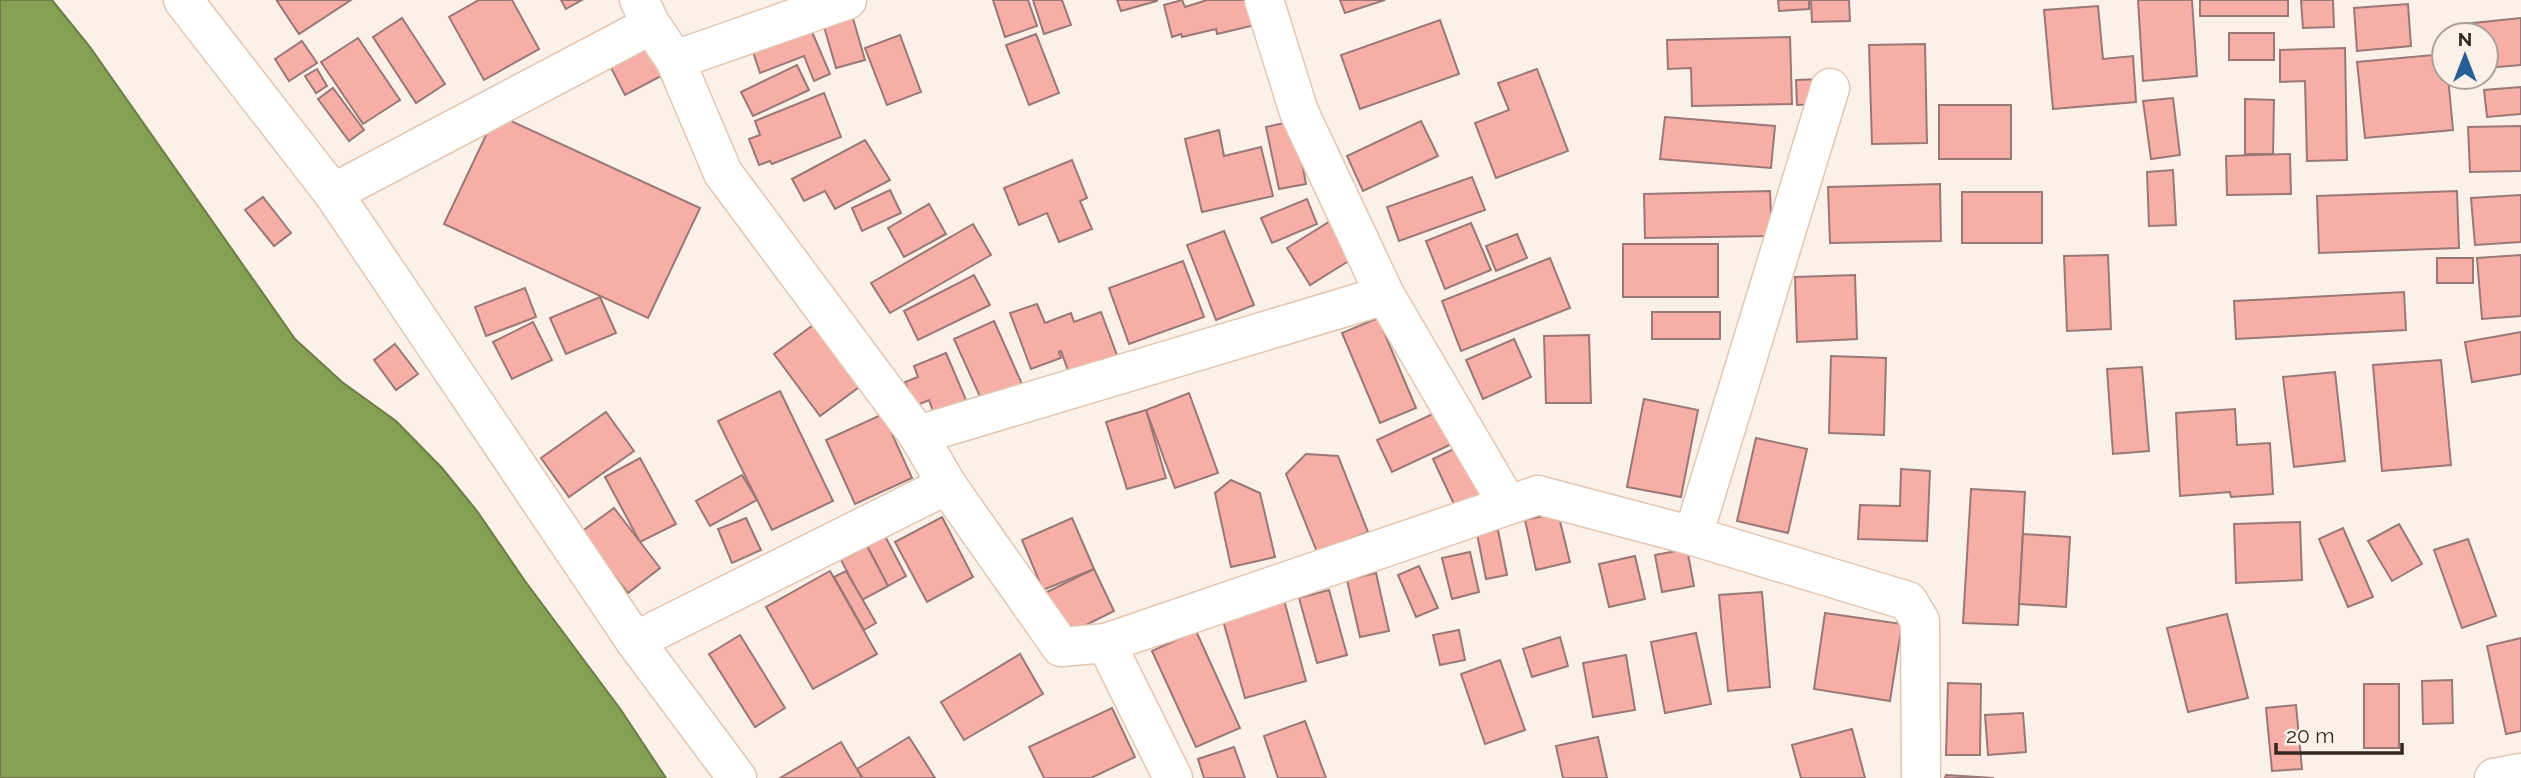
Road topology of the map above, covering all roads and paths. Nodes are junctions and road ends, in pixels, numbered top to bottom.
1 (183, 0) edge
2 (847, 0) edge
3 (1264, 0) edge
4 (645, 12) edge
5 (675, 60) junction
6 (1830, 88) dead end
7 (333, 193) junction
8 (1385, 295) junction
9 (918, 435) junction
10 (947, 485) junction
11 (1508, 505) junction
12 (1693, 536) junction
13 (635, 641) junction
14 (1106, 643) junction
15 (2521, 773) edge
16 (737, 778) edge
17 (1173, 778) edge
18 (1921, 778) edge
19 (2494, 778) edge

1 - 7 street
2 - 5 street
3 - 8 street
4 - 5 street
4 - 7 street
5 - 9 street
6 - 12 street
7 - 13 street
8 - 9 street
8 - 11 street
9 - 10 street
10 - 13 street
10 - 14 street
11 - 12 street
11 - 14 street
12 - 18 street
13 - 16 street
14 - 17 street
15 - 19 street

